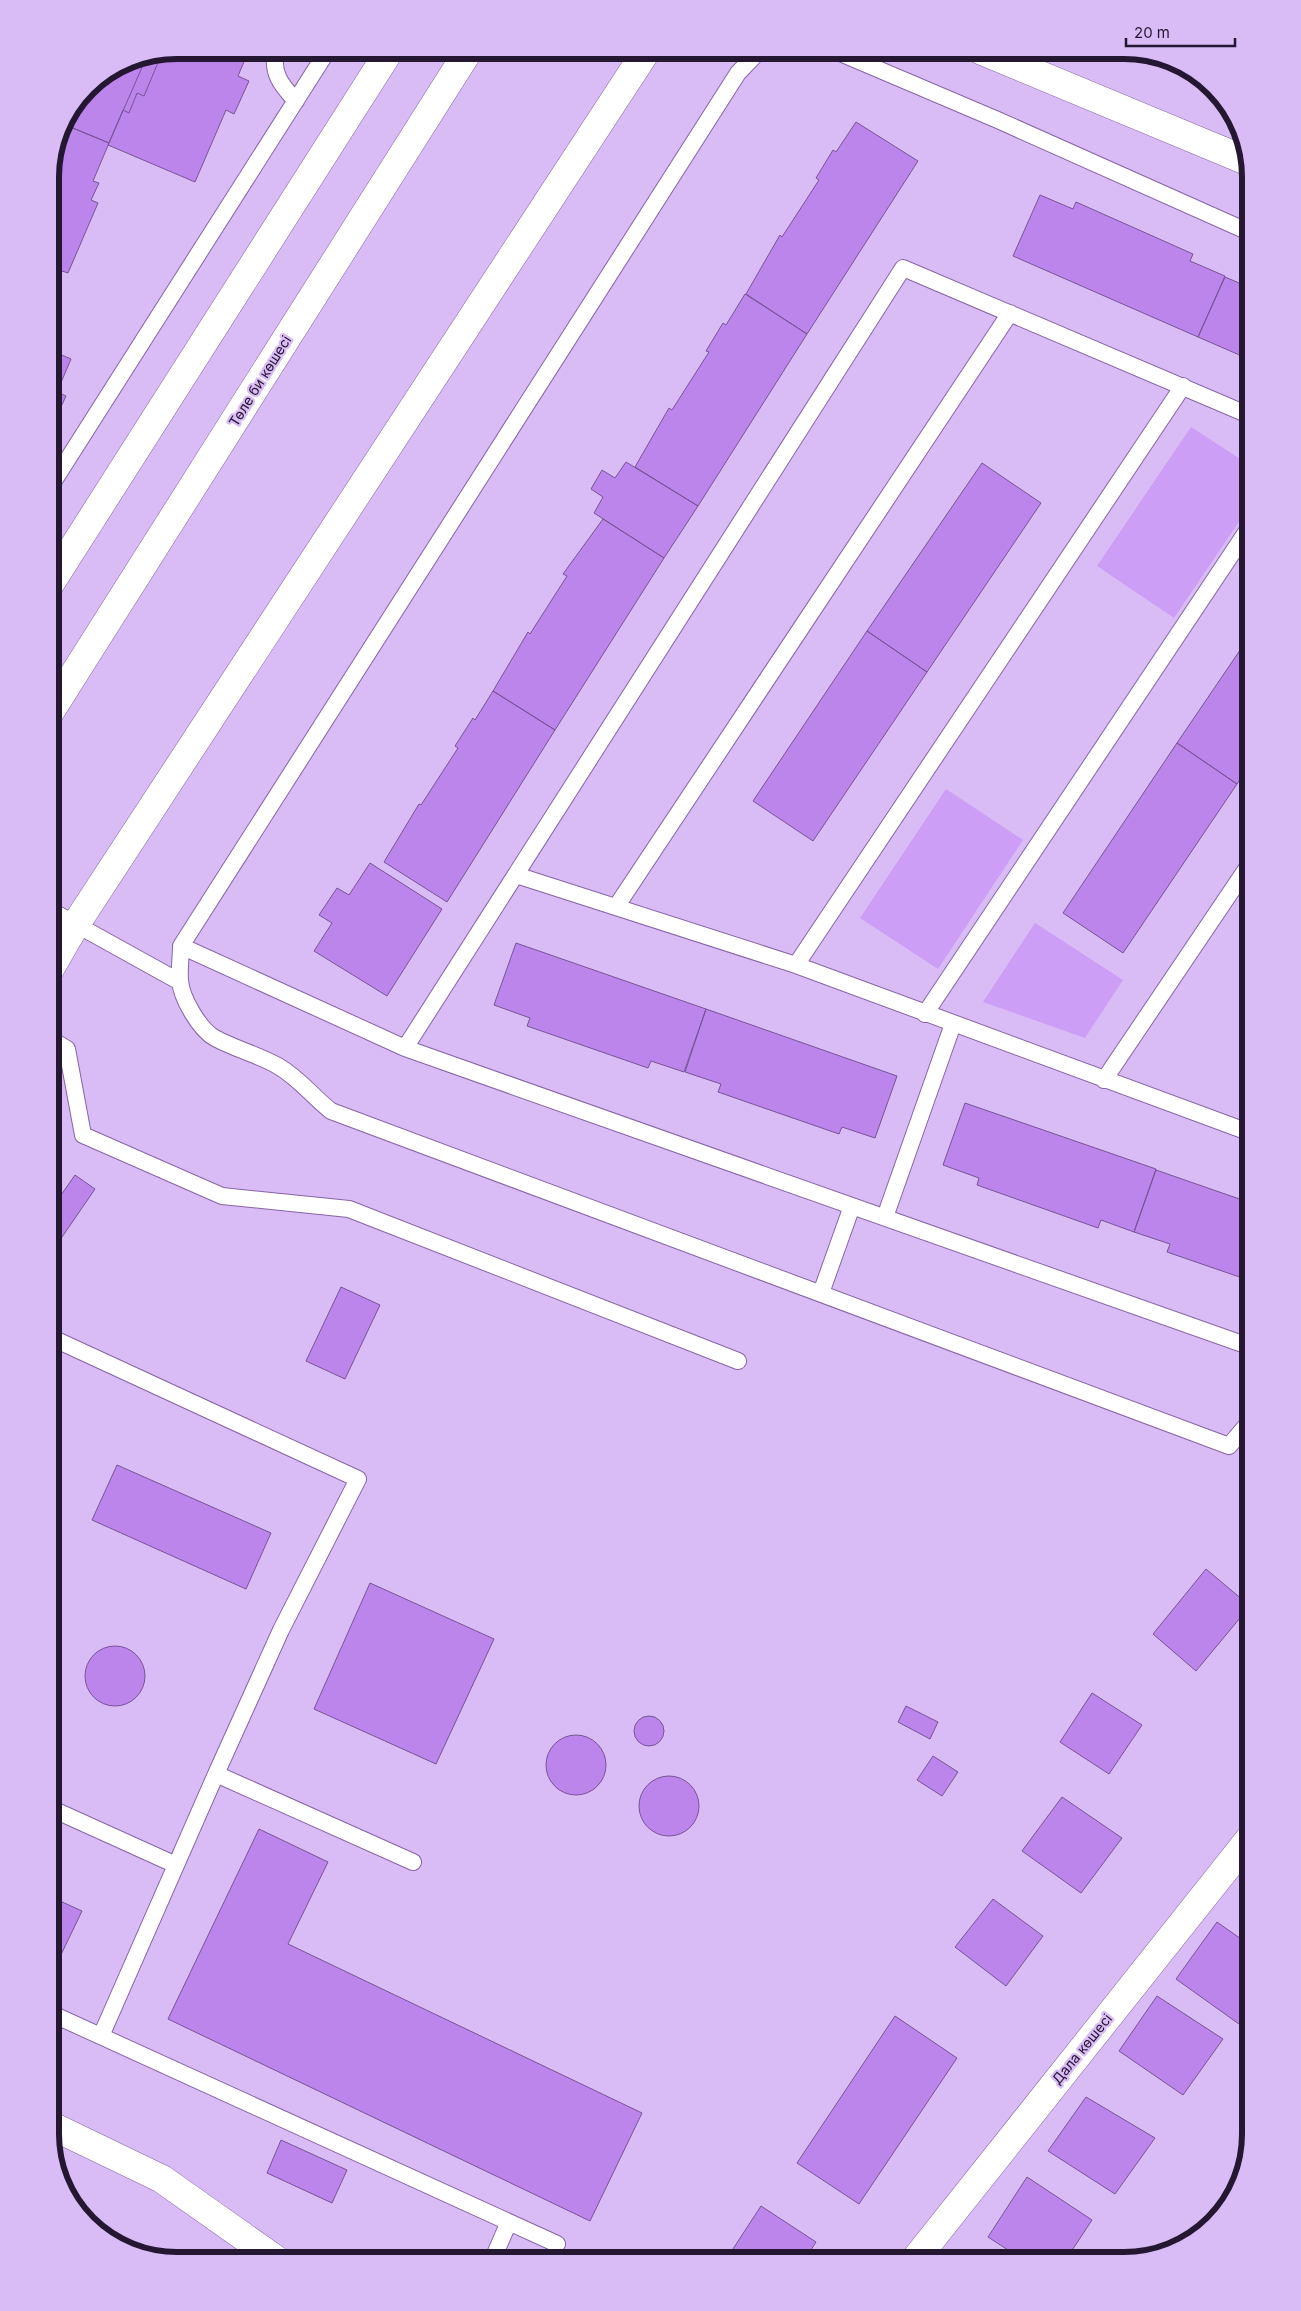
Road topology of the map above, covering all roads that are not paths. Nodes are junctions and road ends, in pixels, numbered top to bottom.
1 (274, 59) edge
2 (322, 59) edge
3 (384, 59) edge
4 (463, 59) edge
5 (641, 59) edge
6 (752, 59) edge
7 (854, 59) edge
8 (1037, 60) edge
9 (296, 101) junction
10 (1240, 158) edge
11 (1242, 229) edge
12 (1010, 313) junction
13 (1183, 386) junction
14 (1242, 412) edge
15 (59, 473) edge
16 (1242, 538) edge
17 (59, 570) edge
18 (59, 698) edge
19 (516, 875) junction
20 (1242, 875) edge
21 (616, 907) junction
22 (59, 915) edge
23 (76, 924) junction
24 (181, 946) junction
25 (59, 953) edge
26 (796, 965) junction
27 (180, 982) junction
28 (925, 1014) junction
29 (952, 1024) junction
30 (59, 1044) edge
31 (405, 1048) junction
32 (1104, 1080) junction
33 (1242, 1130) edge
34 (852, 1206) junction
35 (885, 1217) junction
36 (821, 1293) junction
37 (59, 1341) edge
38 (1242, 1344) edge
39 (738, 1361) dead end
40 (1242, 1431) edge
41 (216, 1774) junction
42 (59, 1812) edge
43 (1242, 1848) edge
44 (413, 1862) dead end
45 (176, 1865) junction
46 (59, 2017) edge
47 (101, 2036) junction
48 (59, 2129) edge
49 (508, 2224) junction
50 (557, 2244) dead end
51 (265, 2252) edge
52 (496, 2252) edge
53 (921, 2252) edge

1 - 9 lane
2 - 9 lane
3 - 17 street
4 - 18 street, Төле би көшесі
5 - 23 street
6 - 24 lane
7 - 11 lane
8 - 10 street
9 - 15 lane
12 - 13 lane
12 - 19 lane
12 - 21 lane
13 - 14 lane
13 - 26 lane
16 - 28 lane
19 - 21 lane
19 - 31 lane
20 - 32 lane
21 - 26 lane
22 - 23 lane
23 - 25 street
23 - 27 lane
24 - 27 lane
24 - 31 lane
26 - 28 lane
27 - 36 lane
28 - 29 lane
29 - 32 lane
29 - 35 lane
30 - 39 lane
31 - 34 lane
32 - 33 lane
34 - 35 lane
34 - 36 lane
35 - 38 lane
36 - 40 lane
37 - 41 lane
41 - 44 lane
41 - 45 lane
42 - 45 lane
43 - 53 street, Дала көшесі
45 - 47 lane
46 - 47 lane
47 - 49 lane
48 - 51 street
49 - 50 lane
49 - 52 lane

